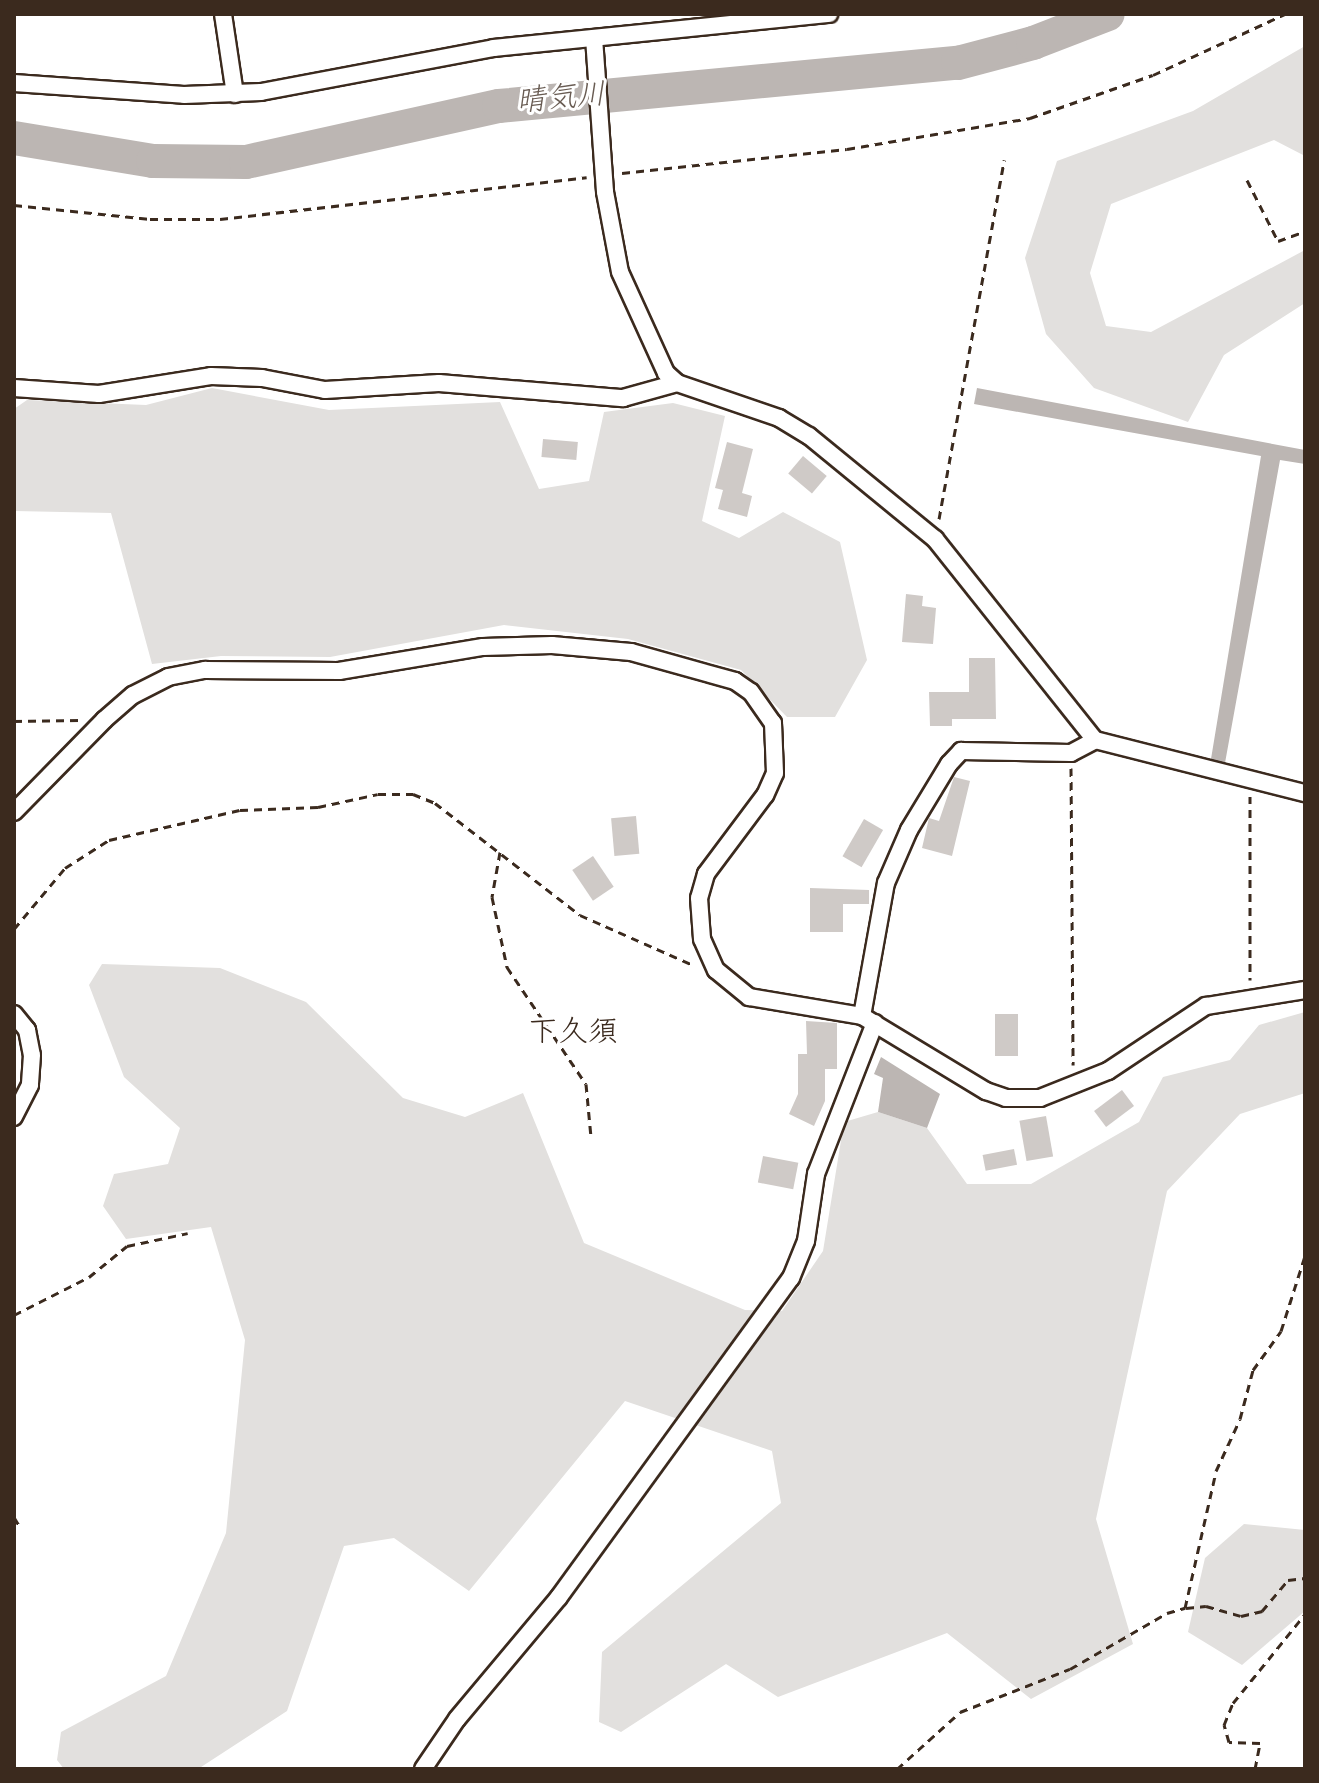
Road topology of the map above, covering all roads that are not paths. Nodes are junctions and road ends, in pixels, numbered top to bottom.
1 (223, 14) edge
2 (829, 14) edge
3 (594, 38) junction
4 (14, 83) edge
5 (235, 94) junction
6 (677, 383) junction
7 (14, 388) edge
8 (1095, 740) junction
9 (1305, 793) edge
10 (14, 812) edge
11 (1305, 990) edge
12 (14, 1014) edge
13 (868, 1020) junction
14 (14, 1117) edge
15 (423, 1769) edge

1 - 5 street
2 - 3 street
3 - 5 street
3 - 6 street
4 - 5 street
6 - 7 street
6 - 8 street
8 - 9 street
8 - 13 street
10 - 13 street
11 - 13 street
12 - 14 street
13 - 15 street

